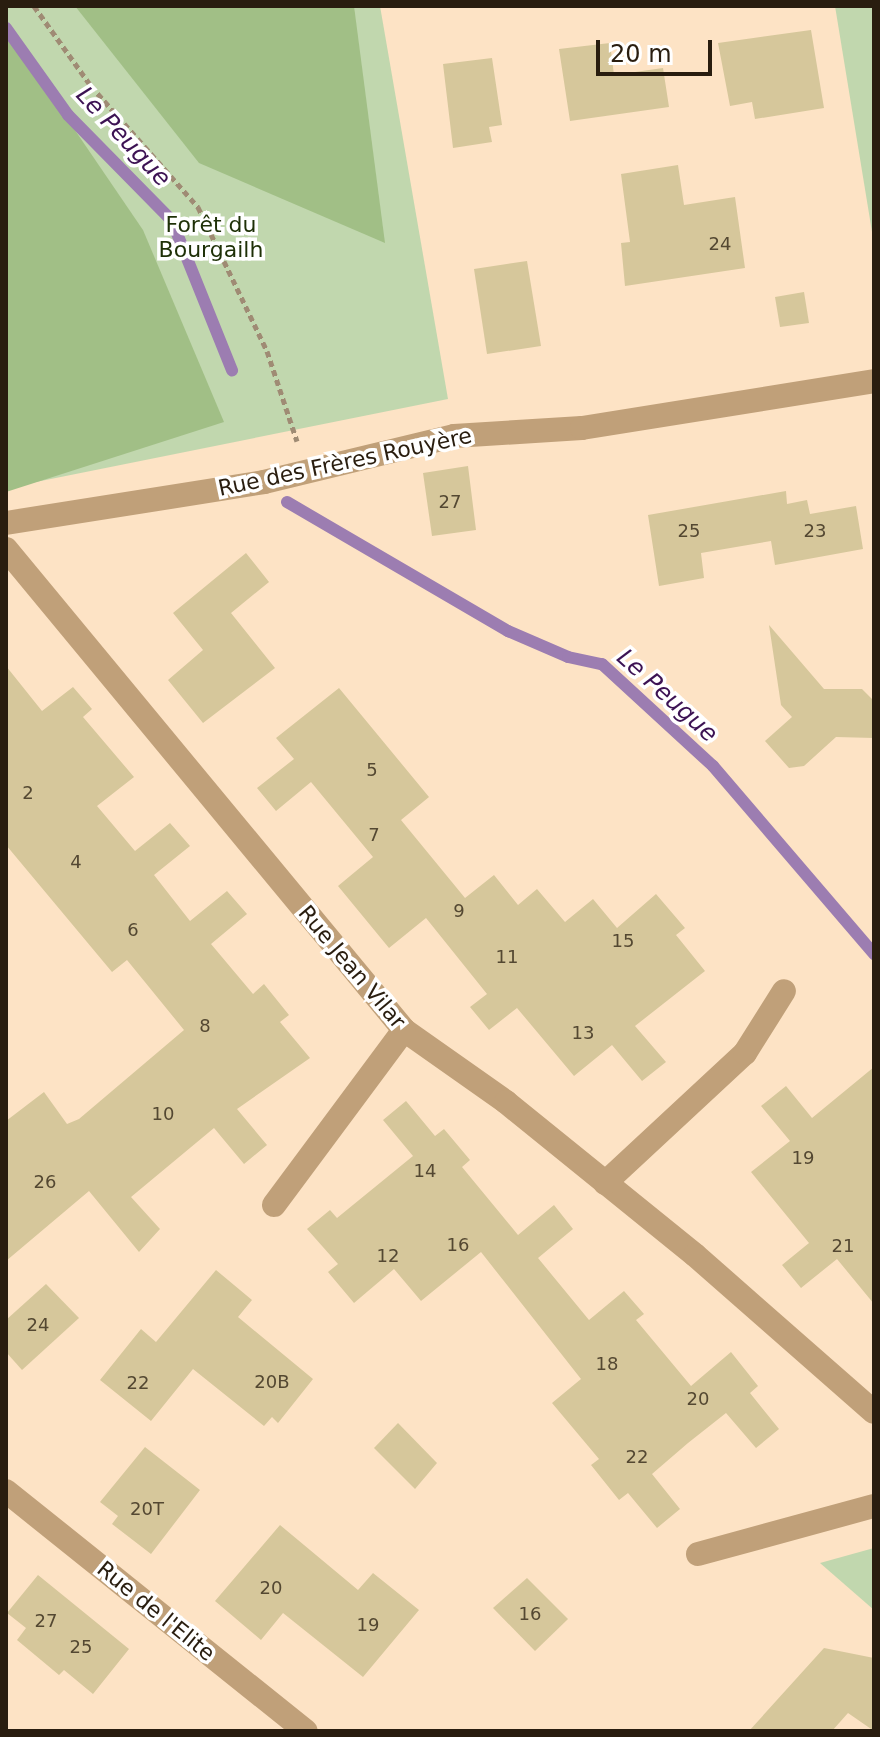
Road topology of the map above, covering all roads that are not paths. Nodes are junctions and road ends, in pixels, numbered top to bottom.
1 (874, 381) edge
2 (6, 523) edge
3 (6, 549) edge
4 (784, 991) dead end
5 (404, 1030) junction
6 (605, 1183) junction
7 (274, 1205) dead end
8 (874, 1412) edge
9 (6, 1491) edge
10 (874, 1506) edge
11 (698, 1554) dead end
12 (306, 1731) edge

1 - 2 street, Rue des Frères Rouyère
3 - 5 street, Rue Jean Vilar
4 - 6 street
5 - 6 street, Rue Jean Vilar
5 - 7 street
6 - 8 street, Rue Jean Vilar
9 - 12 street, Rue de l'Elite
10 - 11 street

